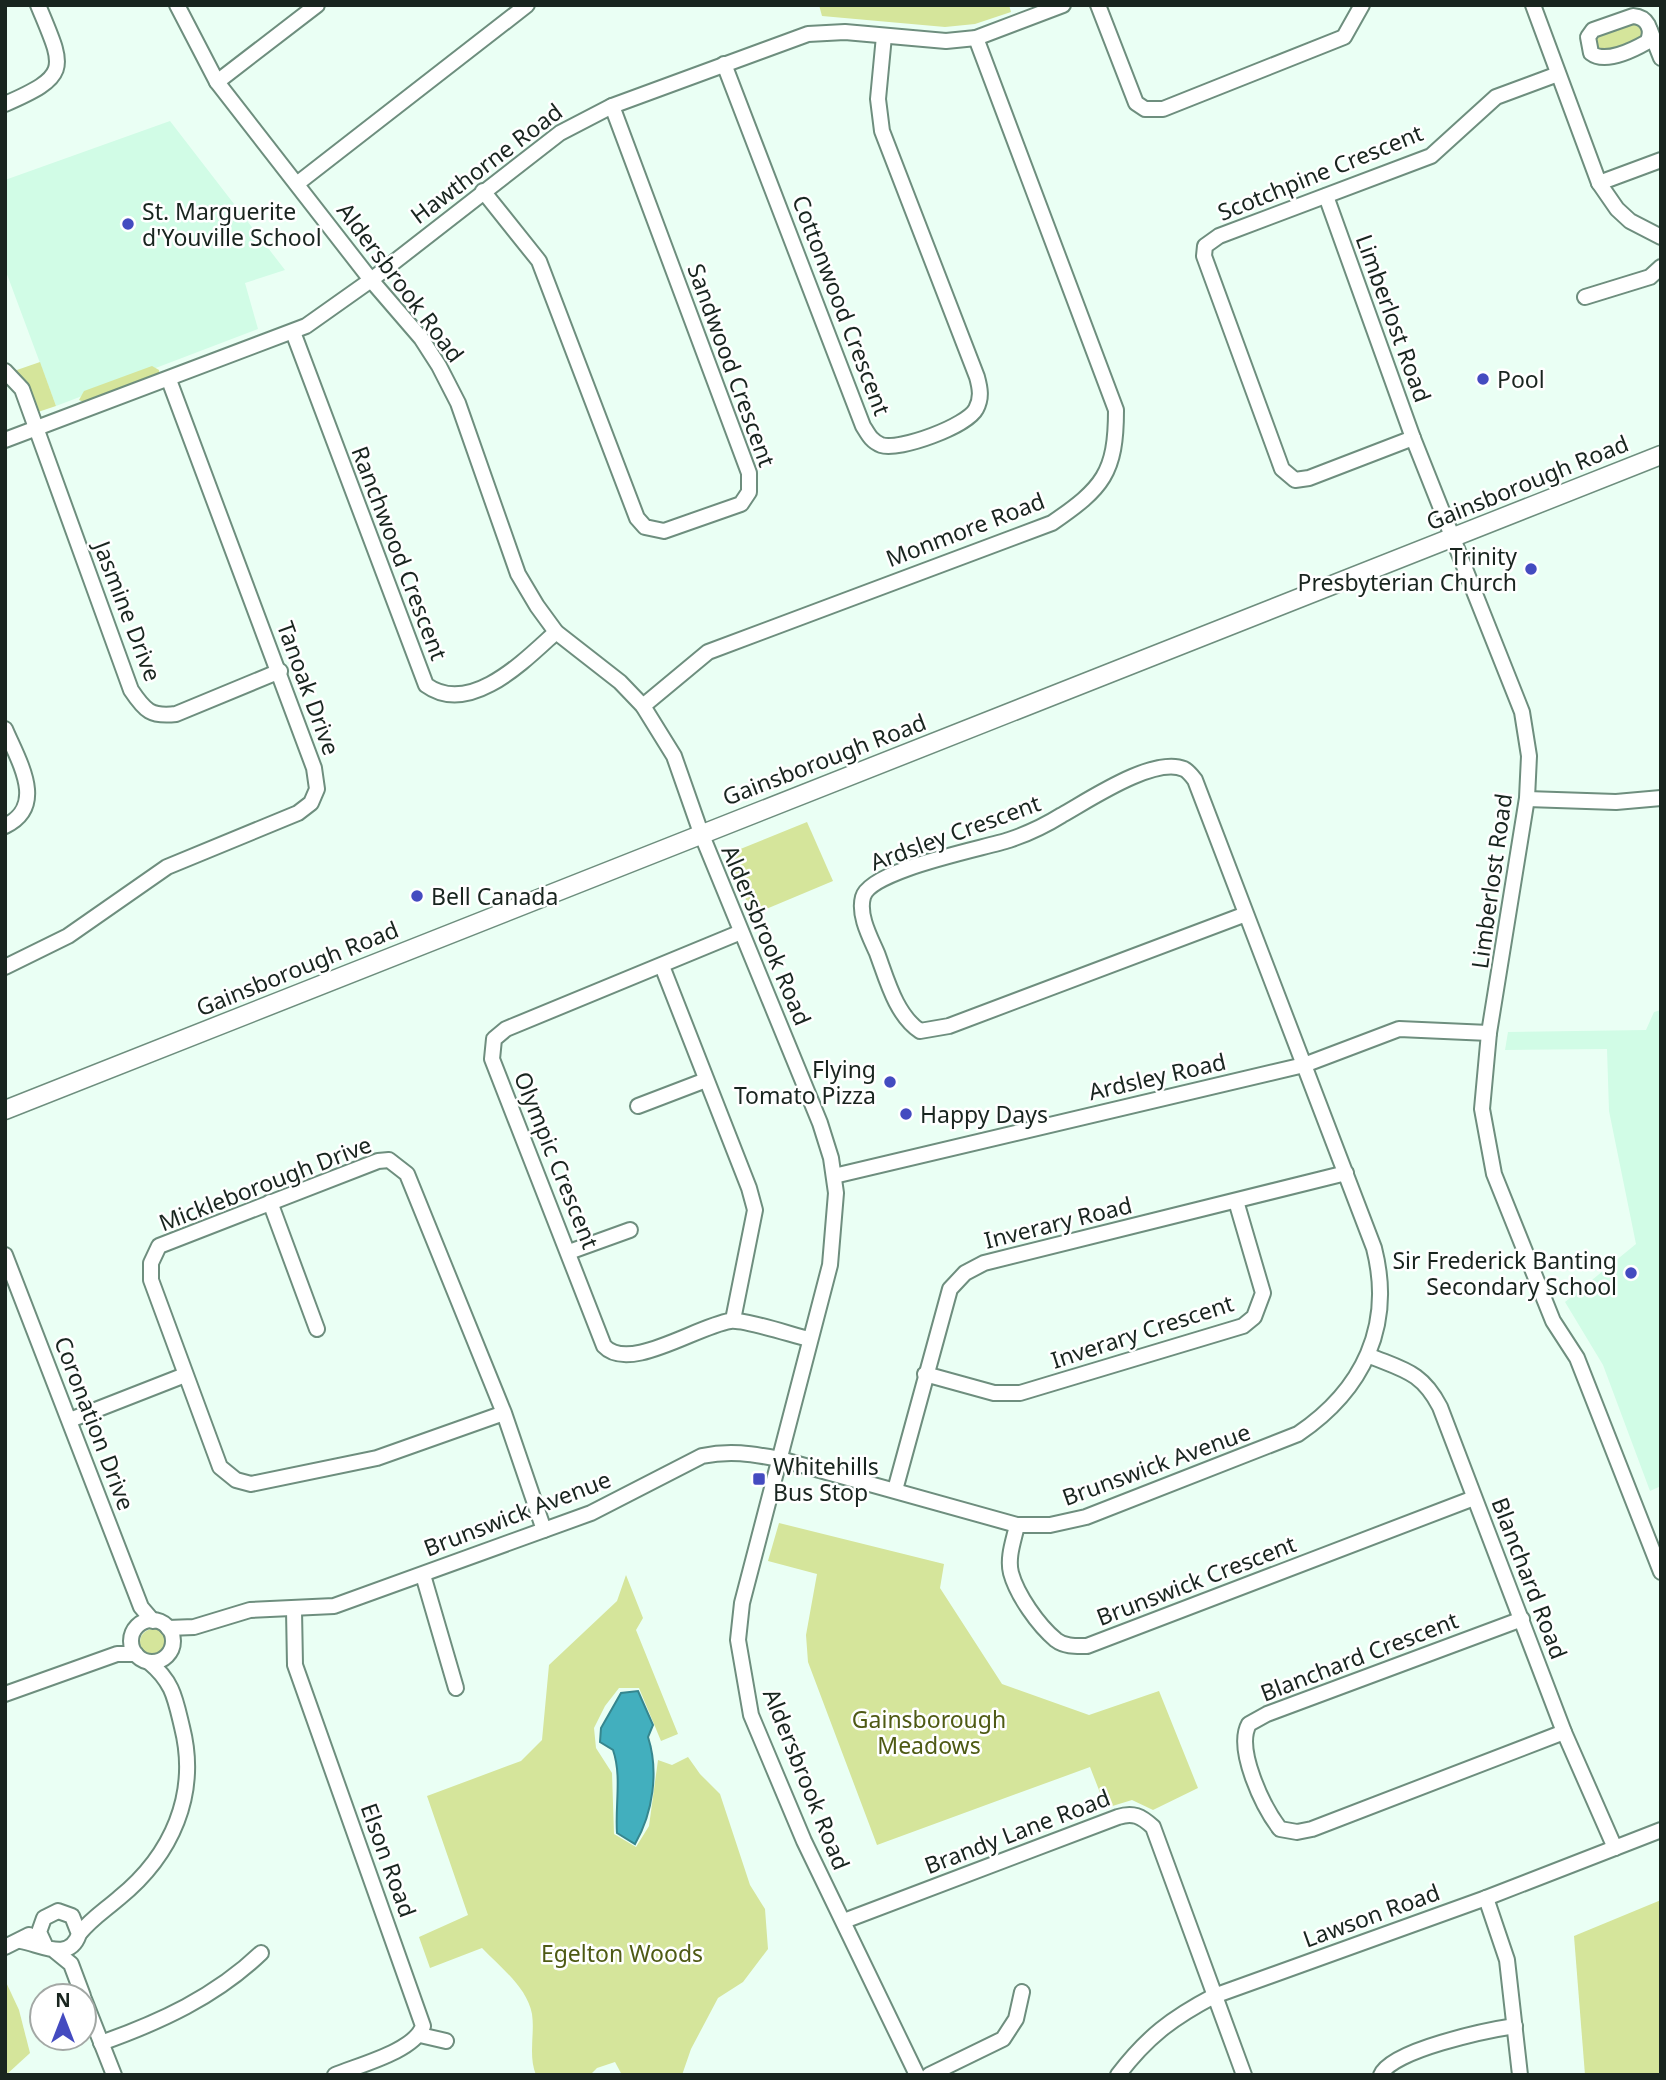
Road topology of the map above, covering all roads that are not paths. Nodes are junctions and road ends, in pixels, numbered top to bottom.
1 (38, 5) edge
2 (177, 5) edge
3 (317, 5) edge
4 (527, 5) edge
5 (1063, 5) edge
6 (1098, 5) edge
7 (1362, 5) edge
8 (1533, 5) edge
9 (1650, 29) dead end
10 (884, 36) junction
11 (976, 38) junction
12 (1661, 58) edge
13 (724, 64) junction
14 (1558, 74) junction
15 (217, 82) junction
16 (5, 104) edge
17 (612, 106) junction
18 (1661, 160) edge
19 (298, 183) junction
20 (1599, 183) junction
21 (483, 191) junction
22 (1326, 196) junction
23 (1661, 237) edge
24 (1661, 267) edge
25 (371, 280) junction
26 (1584, 298) dead end
27 (293, 332) junction
28 (5, 371) edge
29 (169, 380) junction
30 (37, 429) junction
31 (1413, 438) junction
32 (5, 440) edge
33 (1661, 455) edge
34 (1453, 538) junction
35 (556, 632) junction
36 (280, 671) junction
37 (643, 706) junction
38 (5, 729) edge
39 (1527, 799) junction
40 (1659, 802) edge
41 (5, 826) edge
42 (701, 834) junction
43 (1246, 914) junction
44 (741, 932) junction
45 (663, 966) junction
46 (5, 967) edge
47 (1489, 1033) junction
48 (1304, 1065) junction
49 (706, 1080) junction
50 (638, 1106) dead end
51 (5, 1110) edge
52 (1346, 1173) junction
53 (834, 1176) junction
54 (1236, 1201) junction
55 (270, 1202) junction
56 (630, 1230) dead end
57 (569, 1252) junction
58 (5, 1255) edge
59 (733, 1320) junction
60 (317, 1329) dead end
61 (809, 1339) junction
62 (1370, 1356) junction
63 (925, 1374) junction
64 (185, 1375) junction
65 (504, 1413) junction
66 (70, 1420) junction
67 (780, 1460) junction
68 (895, 1490) junction
69 (1475, 1498) junction
70 (1017, 1525) junction
71 (544, 1531) junction
72 (1661, 1572) edge
73 (424, 1575) junction
74 (141, 1607) junction
75 (294, 1610) junction
76 (1522, 1619) junction
77 (153, 1621) junction
78 (194, 1627) junction
79 (168, 1628) junction
80 (135, 1640) junction
81 (171, 1649) junction
82 (149, 1662) junction
83 (166, 1676) junction
84 (456, 1688) dead end
85 (5, 1694) edge
86 (1564, 1732) junction
87 (1661, 1830) edge
88 (1615, 1848) junction
89 (1486, 1898) junction
90 (72, 1916) junction
91 (94, 1916) junction
92 (844, 1921) junction
93 (39, 1927) junction
94 (77, 1939) junction
95 (21, 1941) junction
96 (5, 1947) edge
97 (50, 1948) junction
98 (261, 1953) dead end
99 (71, 1964) junction
100 (77, 1982) edge
101 (1022, 1992) dead end
102 (1214, 1996) junction
103 (1515, 2026) junction
104 (420, 2035) junction
105 (98, 2036) edge
106 (446, 2041) dead end
107 (101, 2043) junction
108 (356, 2071) edge
109 (114, 2075) edge
110 (335, 2075) edge
111 (917, 2075) edge
112 (929, 2075) edge
113 (1118, 2075) edge
114 (1244, 2075) edge
115 (1381, 2075) edge
116 (1520, 2075) edge

1 - 16 street
2 - 15 street, Aldersbrook Road
3 - 15 street
4 - 19 street
5 - 11 street, Hawthorne Road
6 - 7 street
8 - 14 street
9 - 12 street
10 - 11 street, Hawthorne Road
10 - 13 street, Hawthorne Road
10 - 13 street, Cottonwood Crescent
11 - 37 street, Monmore Road
13 - 17 street, Hawthorne Road
14 - 20 street
14 - 22 street, Scotchpine Crescent
15 - 19 street, Aldersbrook Road
17 - 21 street, Hawthorne Road
17 - 21 street, Sandwood Crescent
18 - 20 street
19 - 25 street, Aldersbrook Road
20 - 23 street
21 - 25 street, Hawthorne Road
22 - 31 street, Limberlost Road
22 - 31 street, Scotchpine Crescent
24 - 26 street
25 - 27 street, Hawthorne Road
25 - 35 street, Aldersbrook Road
27 - 29 street, Hawthorne Road
27 - 35 street, Ranchwood Crescent
28 - 30 street, Jasmine Drive
29 - 30 street, Hawthorne Road
29 - 36 street, Tanoak Drive
30 - 32 street, Hawthorne Road
30 - 36 street, Jasmine Drive
31 - 34 street, Limberlost Road
33 - 34 main road, Gainsborough Road
34 - 39 street, Limberlost Road
34 - 42 main road, Gainsborough Road
35 - 37 street, Aldersbrook Road
36 - 46 street, Tanoak Drive
37 - 42 street, Aldersbrook Road
38 - 41 street
39 - 40 street
39 - 47 street, Limberlost Road
42 - 44 street, Aldersbrook Road
42 - 51 main road, Gainsborough Road
43 - 43 street, Ardsley Crescent
43 - 48 street, Ardsley Crescent
44 - 45 street, Olympic Crescent
44 - 53 street, Aldersbrook Road
45 - 49 street
45 - 57 street, Olympic Crescent
47 - 48 street, Ardsley Road
47 - 72 street, Limberlost Road
48 - 52 street, Brunswick Avenue
48 - 53 street, Ardsley Road
49 - 50 street
49 - 59 street
52 - 54 street, Inverary Road
52 - 62 street, Brunswick Avenue
53 - 61 street, Aldersbrook Road
54 - 63 street, Inverary Road
54 - 63 street, Inverary Crescent
55 - 60 street
55 - 64 street, Mickleborough Drive
55 - 65 street, Mickleborough Drive
56 - 57 street
57 - 59 street, Olympic Crescent
58 - 66 street, Coronation Drive
59 - 61 street
61 - 67 street, Aldersbrook Road
62 - 69 street, Blanchard Road
62 - 70 street, Brunswick Avenue
63 - 68 street, Inverary Road
64 - 65 street, Mickleborough Drive
64 - 66 street
65 - 71 street, Mickleborough Drive
66 - 74 street, Coronation Drive
67 - 68 street, Brunswick Avenue
67 - 71 street, Brunswick Avenue
67 - 92 street, Aldersbrook Road
68 - 70 street, Brunswick Avenue
69 - 70 street, Brunswick Crescent
69 - 76 street, Blanchard Road
71 - 73 street, Brunswick Avenue
73 - 75 street, Brunswick Avenue
73 - 84 street
74 - 77 street, Coronation Drive
74 - 80 street, Coronation Drive
75 - 78 street, Brunswick Avenue
75 - 104 street, Elson Road
76 - 86 street, Blanchard Road
76 - 86 street, Blanchard Crescent
77 - 79 street
77 - 80 street
78 - 79 street, Brunswick Avenue
78 - 81 street, Brunswick Avenue
79 - 81 street
80 - 82 street
80 - 85 street
81 - 82 street
81 - 83 street
82 - 83 street
83 - 91 street
86 - 88 street, Blanchard Road
87 - 88 street, Lawson Road
88 - 89 street, Lawson Road
89 - 102 street, Lawson Road
89 - 103 street
90 - 91 street
90 - 93 street
90 - 94 street
91 - 94 street
92 - 102 street, Brandy Lane Road
92 - 111 street, Aldersbrook Road
93 - 95 street
93 - 97 street
94 - 97 street
94 - 99 street
95 - 96 street
95 - 97 street
97 - 99 street
98 - 107 street
99 - 100 street
101 - 112 street
102 - 113 street, Lawson Road
102 - 114 street, Brandy Lane Road
103 - 115 street
103 - 116 street
104 - 106 street
104 - 108 street
105 - 107 street
107 - 109 street
108 - 110 street

